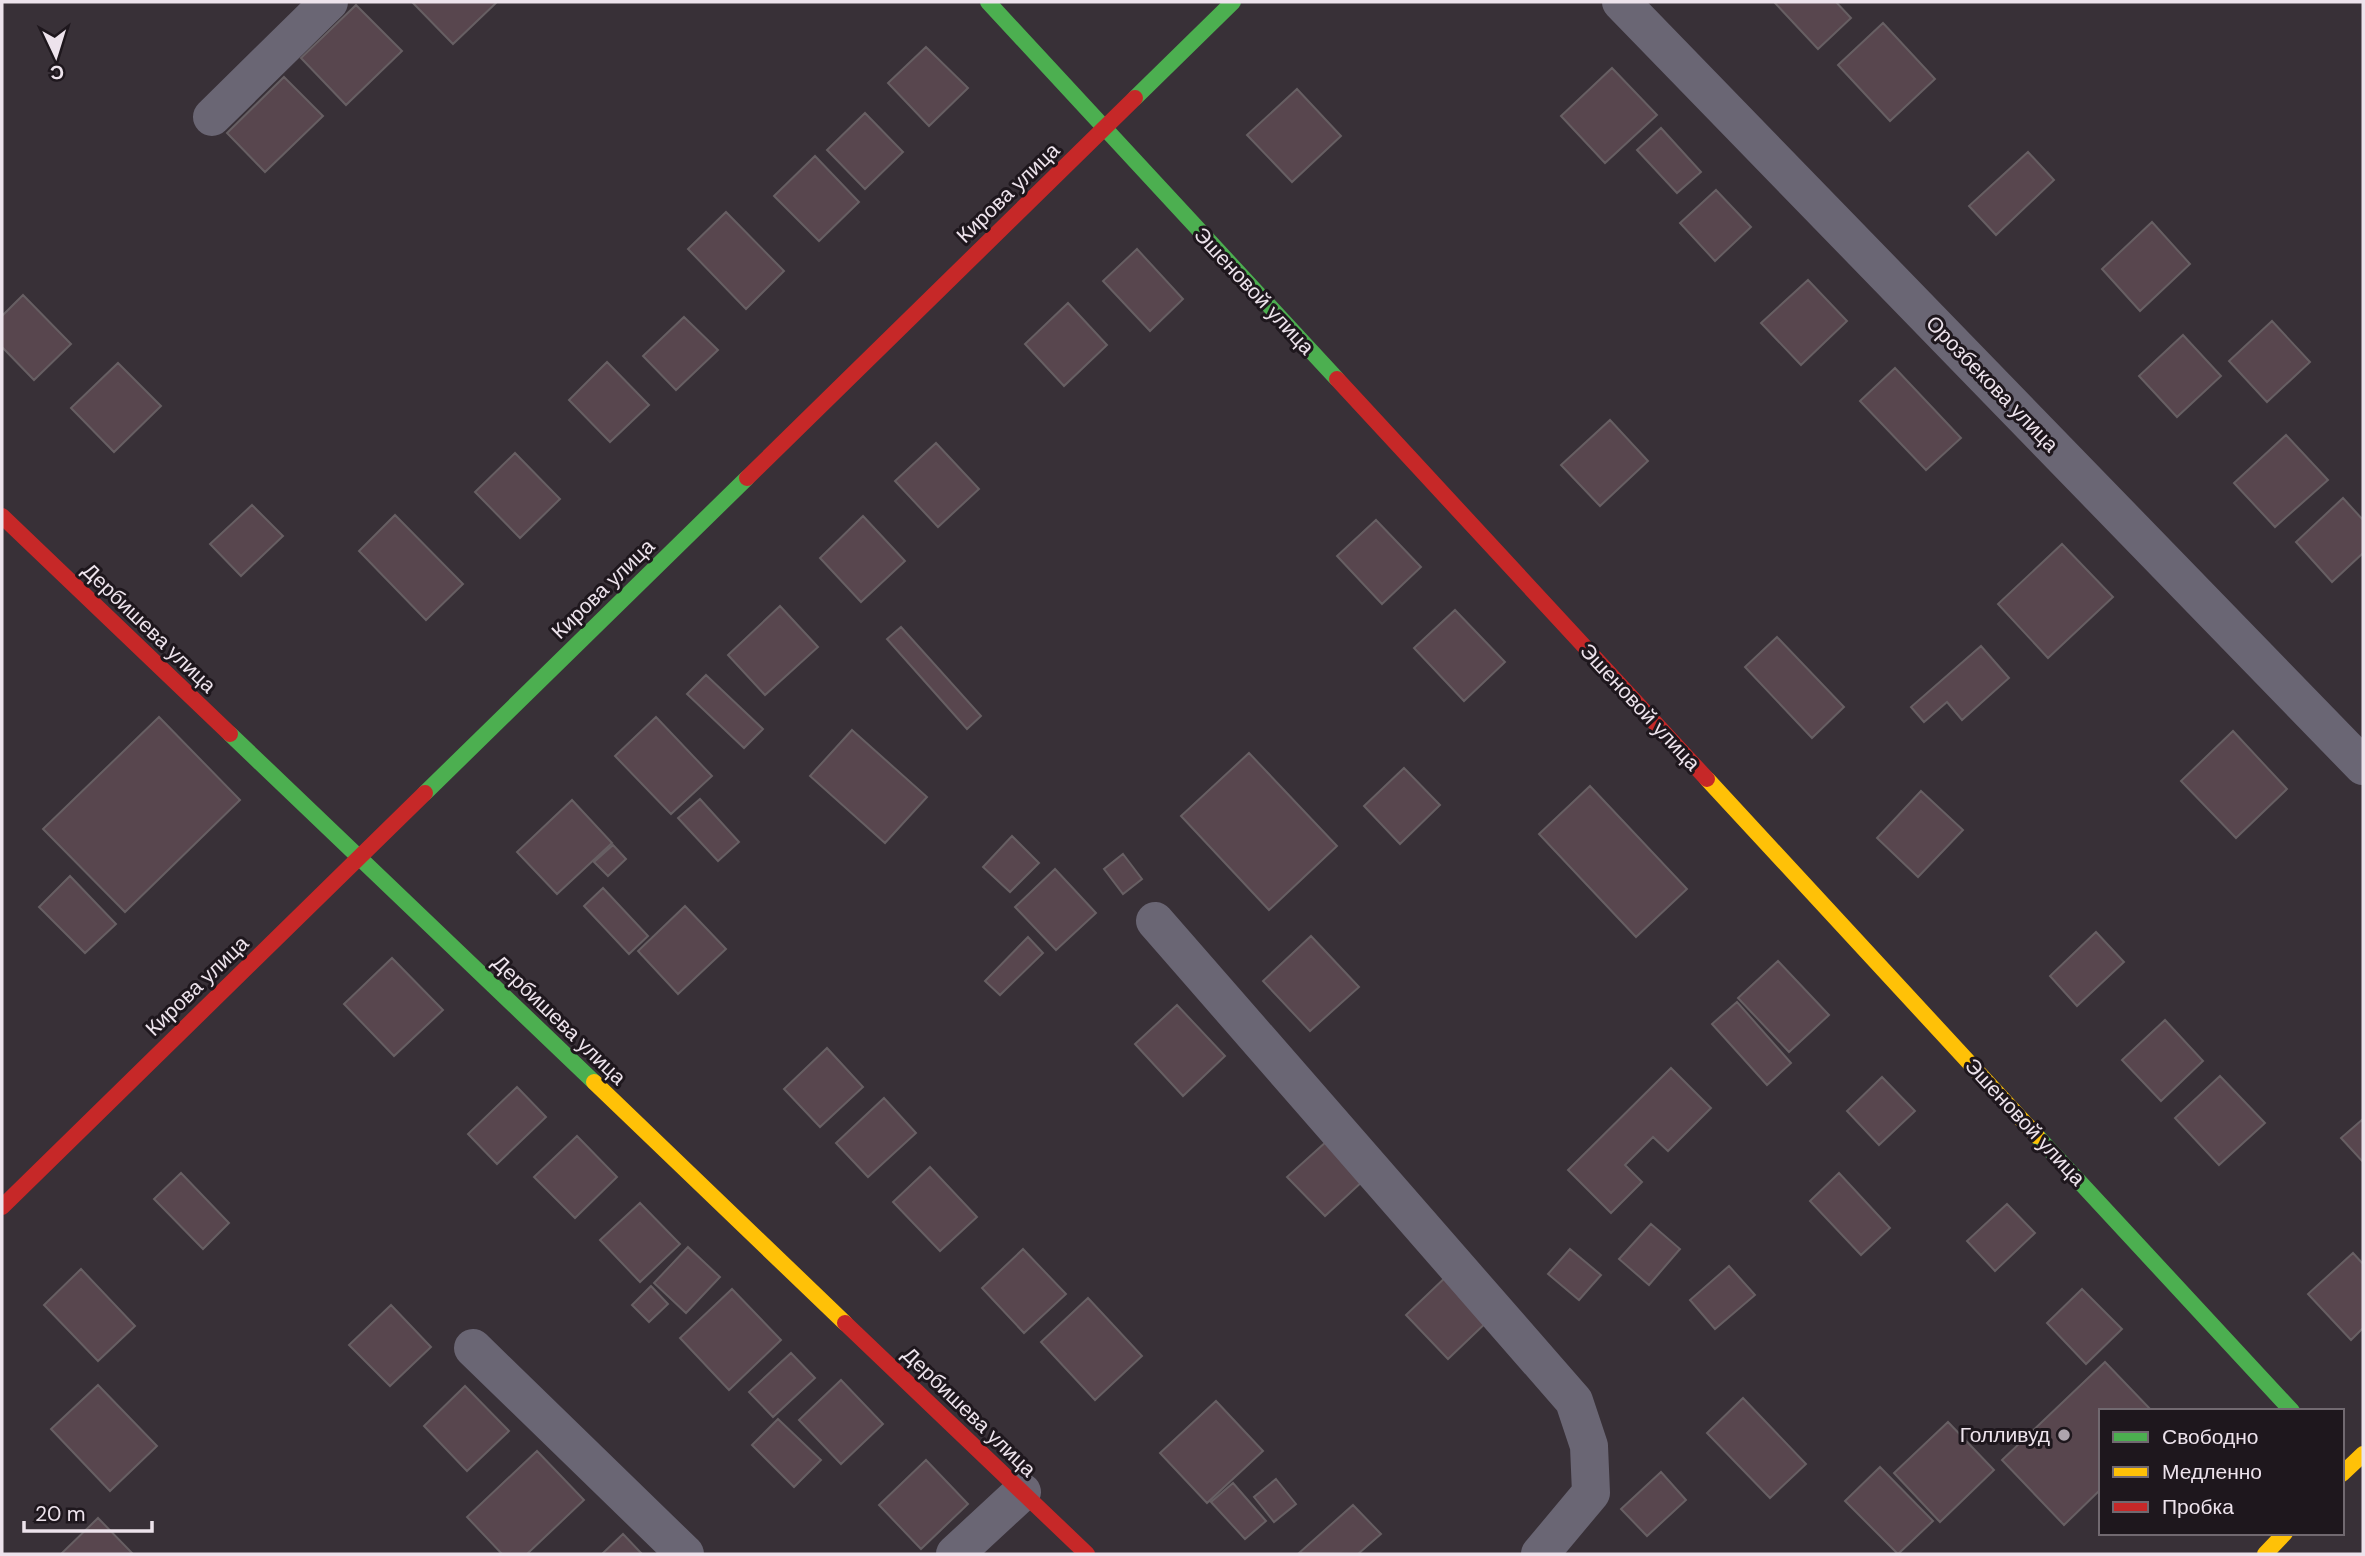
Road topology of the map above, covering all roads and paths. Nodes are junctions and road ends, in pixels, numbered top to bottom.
1 (329, 2) edge
2 (988, 2) edge
3 (1233, 2) edge
4 (1621, 2) edge
5 (212, 117) dead end
6 (1104, 128) junction
7 (2, 516) edge
8 (2363, 766) edge
9 (358, 858) junction
10 (1155, 921) dead end
11 (2, 1207) edge
12 (473, 1348) dead end
13 (2290, 1409) edge
14 (1022, 1492) junction
15 (2284, 1535) edge
16 (685, 1554) edge
17 (955, 1554) edge
18 (1087, 1554) edge
19 (1541, 1554) edge
20 (2265, 1554) edge

1 - 5 street
2 - 6 street, Эшеновой улица
3 - 6 street, Кирова улица
4 - 8 street, Орозбекова улица
6 - 9 street, Кирова улица
6 - 13 street, Эшеновой улица
7 - 9 street, Дербишева улица
9 - 11 street, Кирова улица
9 - 14 street, Дербишева улица
10 - 19 street
12 - 16 street
14 - 17 street
14 - 18 street, Дербишева улица
15 - 20 street

